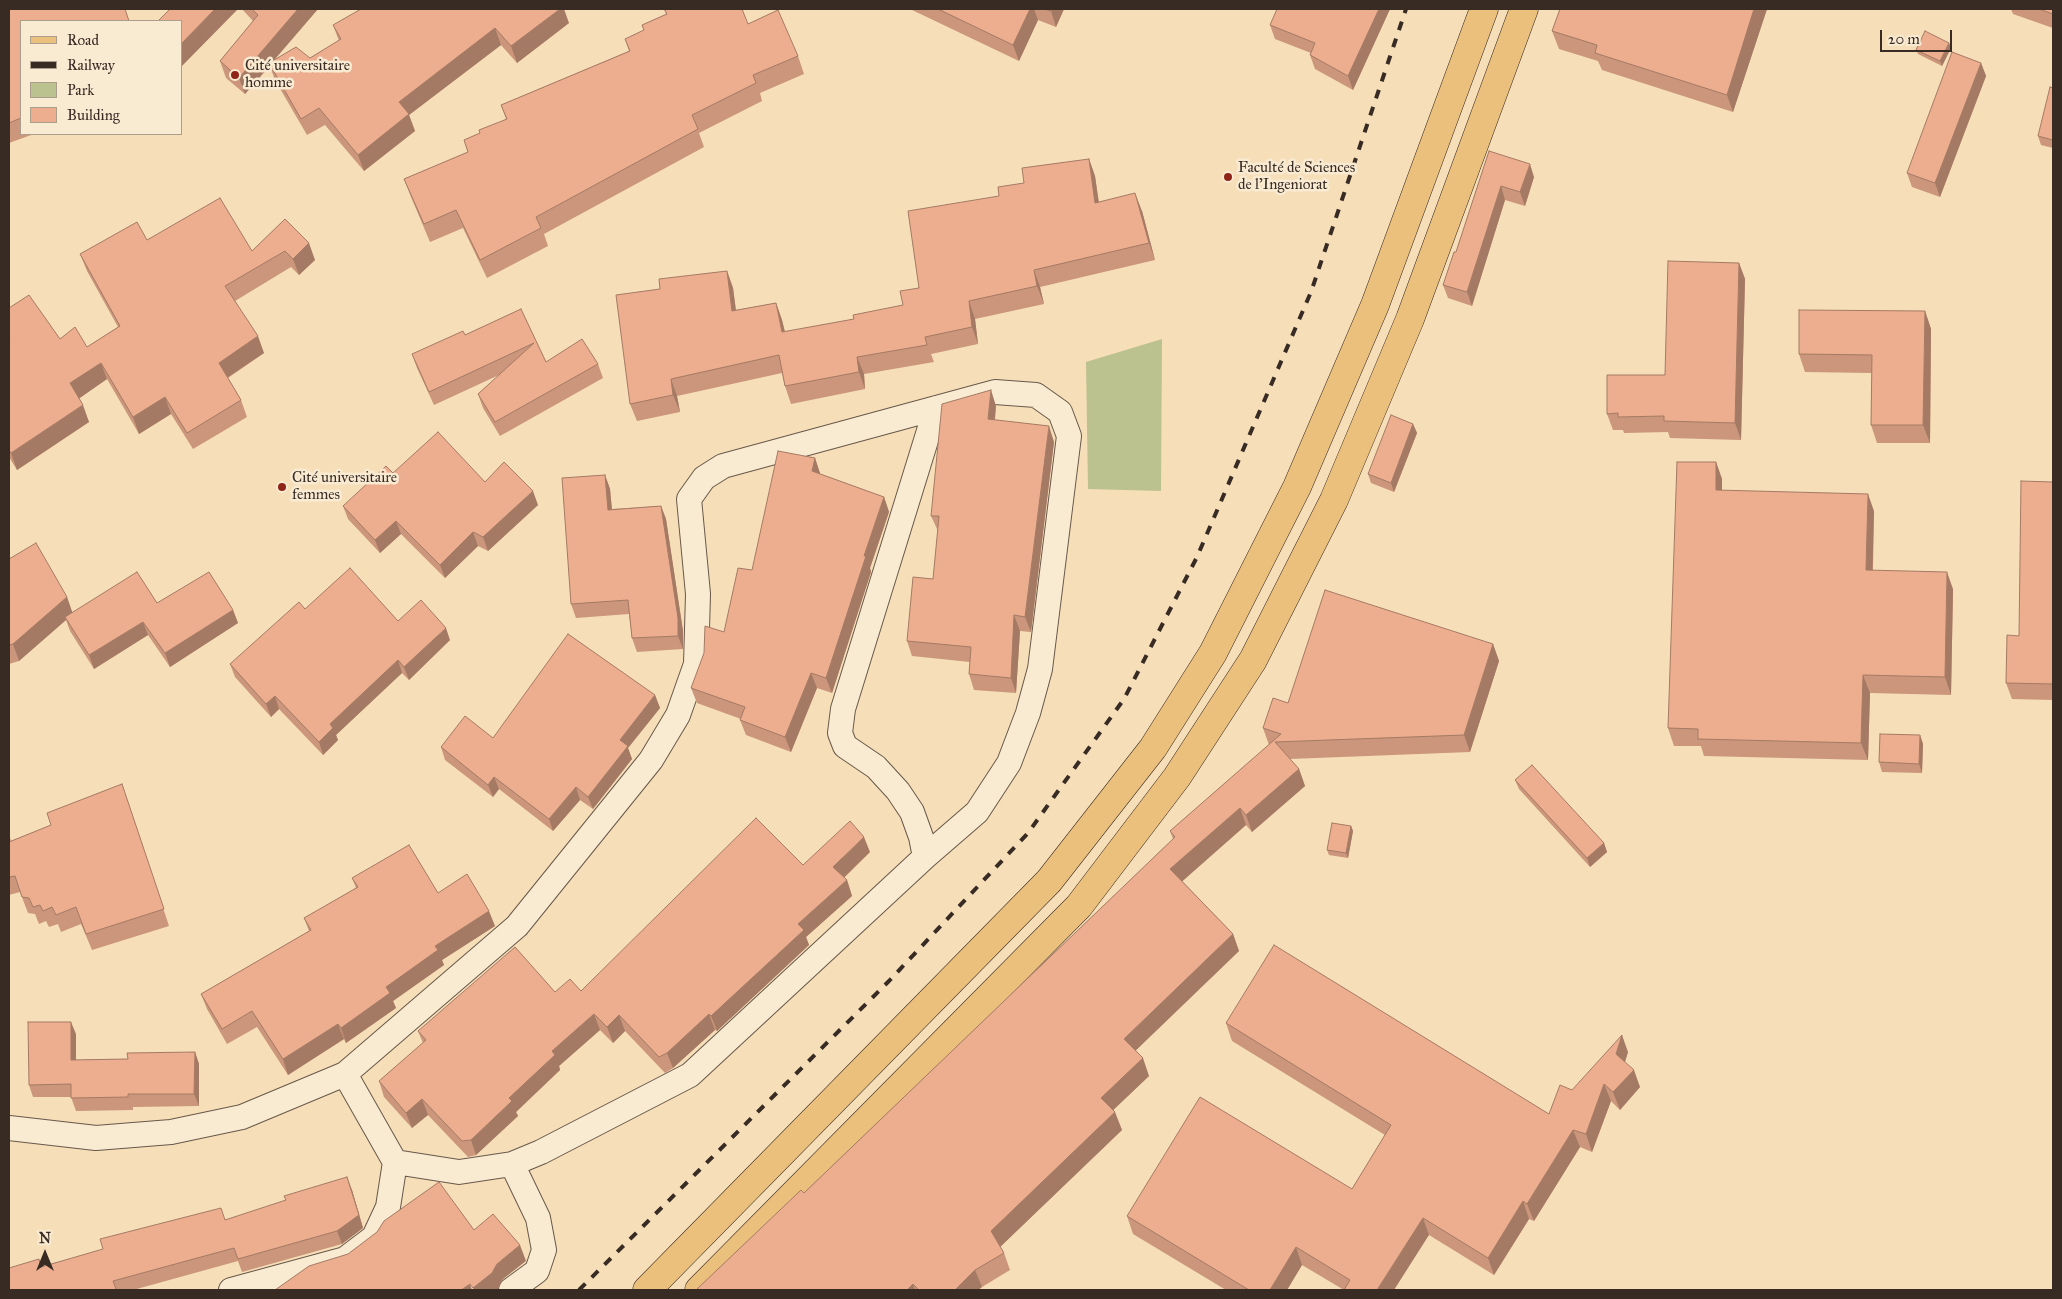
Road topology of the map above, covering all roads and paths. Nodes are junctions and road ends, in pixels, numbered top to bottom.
1 (1484, 9) edge
2 (1524, 9) edge
3 (936, 408) junction
4 (925, 857) junction
5 (345, 1074) junction
6 (9, 1128) edge
7 (395, 1162) junction
8 (512, 1164) junction
9 (231, 1290) edge
10 (511, 1290) edge
11 (647, 1290) edge
12 (699, 1290) edge

1 - 11 main road
2 - 12 main road
3 - 4 street
3 - 4 street
3 - 5 street
4 - 8 street
5 - 6 street
5 - 7 street
7 - 8 street
7 - 9 street
8 - 10 street

